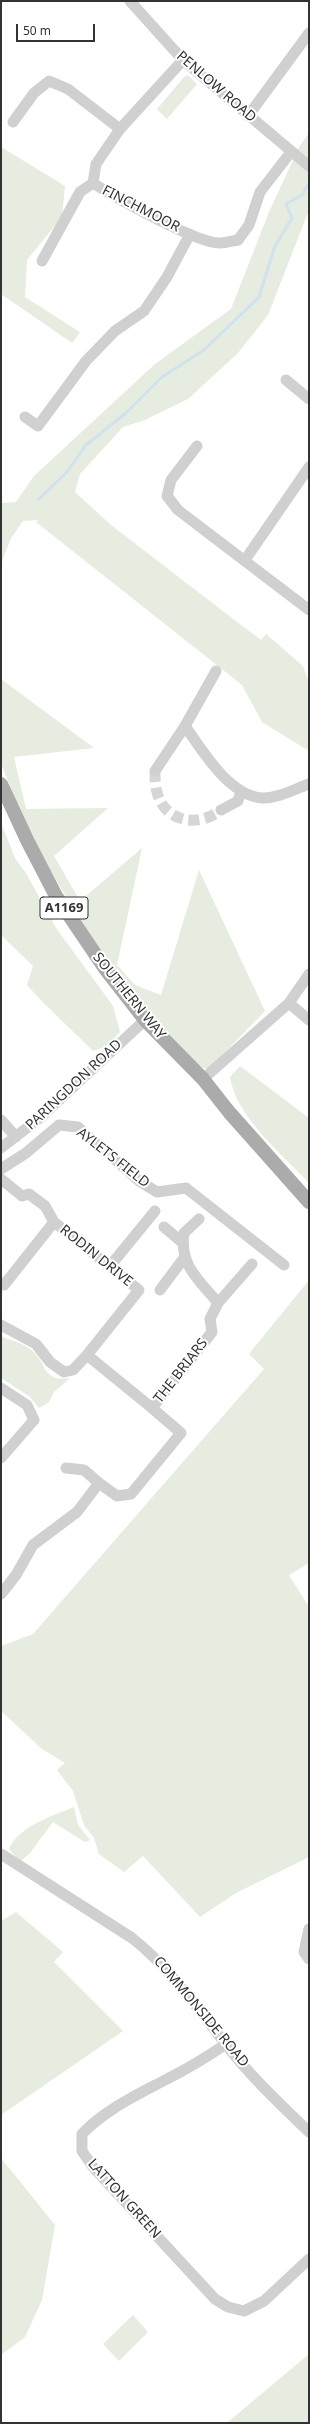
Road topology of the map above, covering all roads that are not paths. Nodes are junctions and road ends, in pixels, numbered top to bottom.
1 (130, 1) edge
2 (309, 34) edge
3 (183, 60) junction
4 (248, 116) junction
5 (13, 122) dead end
6 (120, 129) junction
7 (291, 152) junction
8 (309, 166) edge
9 (93, 183) junction
10 (190, 234) junction
11 (42, 261) dead end
12 (286, 380) dead end
13 (309, 399) edge
14 (25, 417) dead end
15 (198, 446) dead end
16 (309, 467) edge
17 (245, 560) junction
18 (309, 610) edge
19 (216, 672) dead end
20 (185, 726) junction
21 (155, 771) tunnel mouth
22 (1, 784) edge
23 (309, 784) edge
24 (241, 791) junction
25 (221, 810) tunnel mouth
26 (309, 974) edge
27 (289, 1003) junction
28 (145, 1020) junction
29 (309, 1020) edge
30 (203, 1079) junction
31 (1, 1120) edge
32 (16, 1137) junction
33 (1, 1148) edge
34 (1, 1169) edge
35 (1, 1179) edge
36 (309, 1202) edge
37 (155, 1211) dead end
38 (199, 1218) dead end
39 (54, 1222) junction
40 (164, 1227) dead end
41 (183, 1243) junction
42 (184, 1258) junction
43 (252, 1264) dead end
44 (284, 1265) dead end
45 (110, 1266) junction
46 (2, 1286) edge
47 (160, 1290) dead end
48 (218, 1303) junction
49 (1, 1325) edge
50 (87, 1354) junction
51 (1, 1388) edge
52 (152, 1408) junction
53 (1, 1458) edge
54 (66, 1468) dead end
55 (100, 1483) junction
56 (1, 1594) edge
57 (1, 1854) edge
58 (309, 1929) edge
59 (309, 1959) edge
60 (226, 2044) junction
61 (309, 2132) edge
62 (309, 2259) edge

1 - 3 street, PENLOW ROAD
2 - 4 street
3 - 4 street, PENLOW ROAD
3 - 6 street, FINCHMOOR
4 - 7 street, PENLOW ROAD
5 - 6 street
6 - 9 street, FINCHMOOR
7 - 8 street, PENLOW ROAD
7 - 10 street, FINCHMOOR
9 - 10 street, FINCHMOOR
9 - 11 street, FINCHMOOR
10 - 14 street, FINCHMOOR
12 - 13 street
15 - 17 street
16 - 17 street
17 - 18 street
19 - 20 street
20 - 21 street
20 - 24 street
22 - 28 main road, SOUTHERN WAY / A1169
23 - 24 street
24 - 25 street
26 - 27 street
27 - 29 street
27 - 30 street
28 - 30 main road, SOUTHERN WAY / A1169
28 - 32 street, PARINGDON ROAD
30 - 36 main road, SOUTHERN WAY / A1169
31 - 32 street
32 - 33 street, PARINGDON ROAD
34 - 44 street, AYLETS FIELD
35 - 39 street, RODIN DRIVE
37 - 45 street
38 - 41 street
39 - 45 street, RODIN DRIVE
39 - 46 street, RODIN DRIVE
40 - 41 street
41 - 42 street
42 - 47 street
42 - 48 street
43 - 48 street, THE BRIARS
45 - 50 street, RODIN DRIVE
48 - 52 street, THE BRIARS
49 - 50 street
50 - 52 street
51 - 53 street
52 - 55 street, THE BRIARS
54 - 55 street, THE BRIARS
55 - 56 street
57 - 60 street, COMMONSIDE ROAD
58 - 59 street
60 - 61 street, COMMONSIDE ROAD
60 - 62 street, LATTON GREEN

